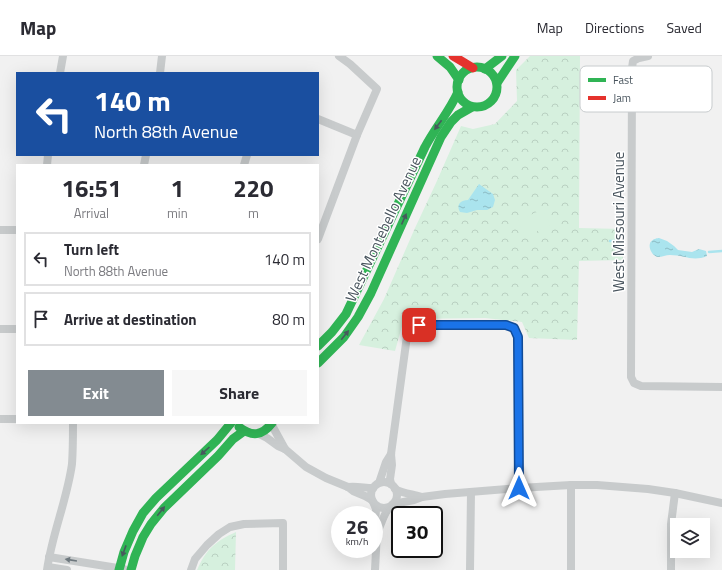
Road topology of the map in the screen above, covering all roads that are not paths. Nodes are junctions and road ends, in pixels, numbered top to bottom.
1 (63, 56) edge
2 (162, 56) edge
3 (339, 56) edge
4 (437, 56) edge
5 (454, 56) edge
6 (502, 56) edge
7 (515, 56) edge
8 (648, 56) edge
9 (632, 66) edge
10 (473, 68) junction
11 (485, 69) junction
12 (60, 72) edge
13 (160, 72) edge
14 (459, 80) junction
15 (497, 83) junction
16 (458, 92) junction
17 (472, 107) junction
18 (632, 112) edge
19 (319, 119) edge
20 (357, 135) junction
21 (0, 230) edge
22 (16, 230) edge
23 (319, 236) edge
24 (0, 329) edge
25 (16, 329) edge
26 (319, 345) edge
27 (319, 362) edge
28 (722, 387) edge
29 (0, 419) edge
30 (16, 419) edge
31 (73, 424) edge
32 (230, 424) edge
33 (237, 424) edge
34 (271, 424) edge
35 (272, 424) edge
36 (244, 431) junction
37 (259, 434) junction
38 (285, 449) junction
39 (391, 454) junction
40 (376, 485) junction
41 (571, 485) junction
42 (393, 486) junction
43 (348, 487) junction
44 (519, 488) junction
45 (471, 492) junction
46 (675, 493) junction
47 (422, 497) junction
48 (373, 502) junction
49 (722, 503) edge
50 (375, 506) edge
51 (391, 506) junction
52 (383, 518) edge
53 (50, 556) junction
54 (376, 558) edge
55 (48, 568) edge
56 (119, 569) edge
57 (67, 570) edge
58 (131, 570) edge
59 (191, 570) edge
60 (283, 570) edge
61 (375, 570) edge
62 (470, 570) edge
63 (571, 570) edge
64 (671, 570) edge

1 - 12 street
2 - 13 street
3 - 20 street
4 - 14 street
5 - 10 street
6 - 11 street
7 - 15 street
8 - 9 street, West Missouri Avenue
10 - 11 street
10 - 14 street
11 - 15 street
14 - 16 street
15 - 17 street
16 - 17 street
16 -> 26 street, West Montebello Avenue
27 -> 17 street, West Montebello Avenue
18 - 28 street, West Missouri Avenue
19 - 20 street
20 - 23 street
21 - 22 street
24 - 25 street
29 - 30 street
31 - 53 street
32 -> 56 street
33 - 36 street
34 - 37 street
35 - 38 street
36 - 37 street
58 -> 36 street
37 - 38 street
38 - 43 street
39 - 40 street
39 - 42 street
39 - 44 street
40 - 42 street
40 - 43 street
40 - 48 street
41 - 44 street
41 - 46 street
41 - 63 street
42 - 47 street
42 - 51 street
43 - 48 street
44 - 45 street
45 - 47 street
45 - 62 street
46 - 49 street
46 - 64 street
47 - 51 street
48 - 50 street
48 - 51 street
51 - 52 street
53 - 55 street
56 -> 53 street
54 - 61 street
55 - 57 street
56 - 58 street
59 - 60 street

